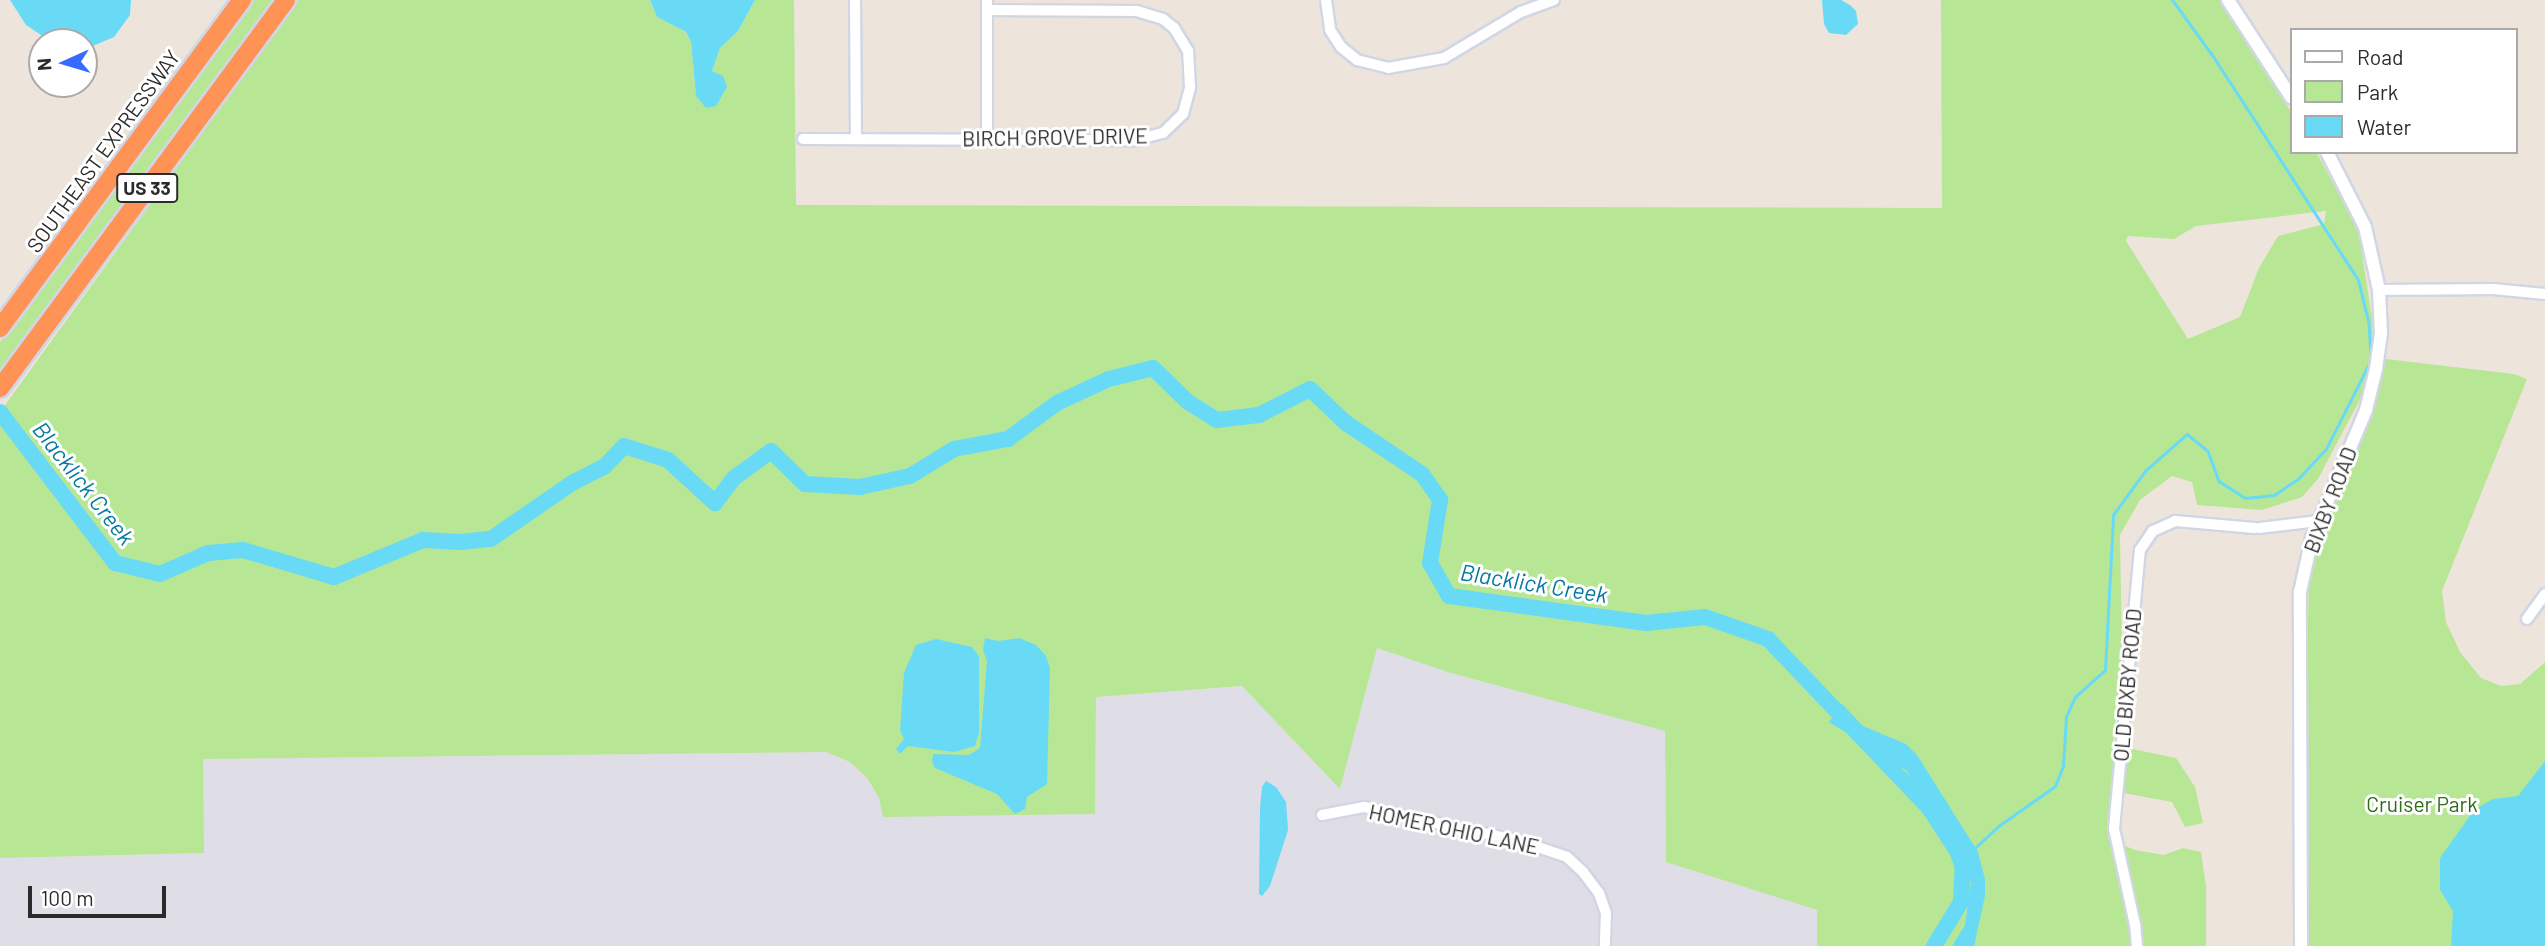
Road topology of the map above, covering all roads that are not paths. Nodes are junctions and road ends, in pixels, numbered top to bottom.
1 (242, 0) edge
2 (286, 0) edge
3 (856, 0) edge
4 (1326, 0) edge
5 (1554, 0) edge
6 (2228, 0) edge
7 (1534, 3) edge
8 (986, 5) edge
9 (2290, 95) edge
10 (803, 139) dead end
11 (856, 139) junction
12 (987, 139) junction
13 (2328, 154) edge
14 (2379, 290) junction
15 (2545, 295) edge
16 (0, 328) edge
17 (4, 382) edge
18 (2318, 521) junction
19 (2545, 594) edge
20 (2527, 619) dead end
21 (1322, 815) dead end
22 (1605, 946) edge
23 (2137, 946) edge
24 (2301, 946) edge

1 - 16 highway, SOUTHEAST EXPRESSWAY / US 33
2 - 17 highway, US 33
3 - 11 street
4 - 7 street
5 - 7 street
6 - 9 street
8 - 12 street
8 - 12 street, BIRCH GROVE DRIVE
10 - 11 street, BIRCH GROVE DRIVE
11 - 12 street, BIRCH GROVE DRIVE
13 - 14 street, BIXBY ROAD
14 - 15 street
14 - 18 street, BIXBY ROAD
18 - 23 street, OLD BIXBY ROAD
18 - 24 street, BIXBY ROAD
19 - 20 street
21 - 22 street, HOMER OHIO LANE

